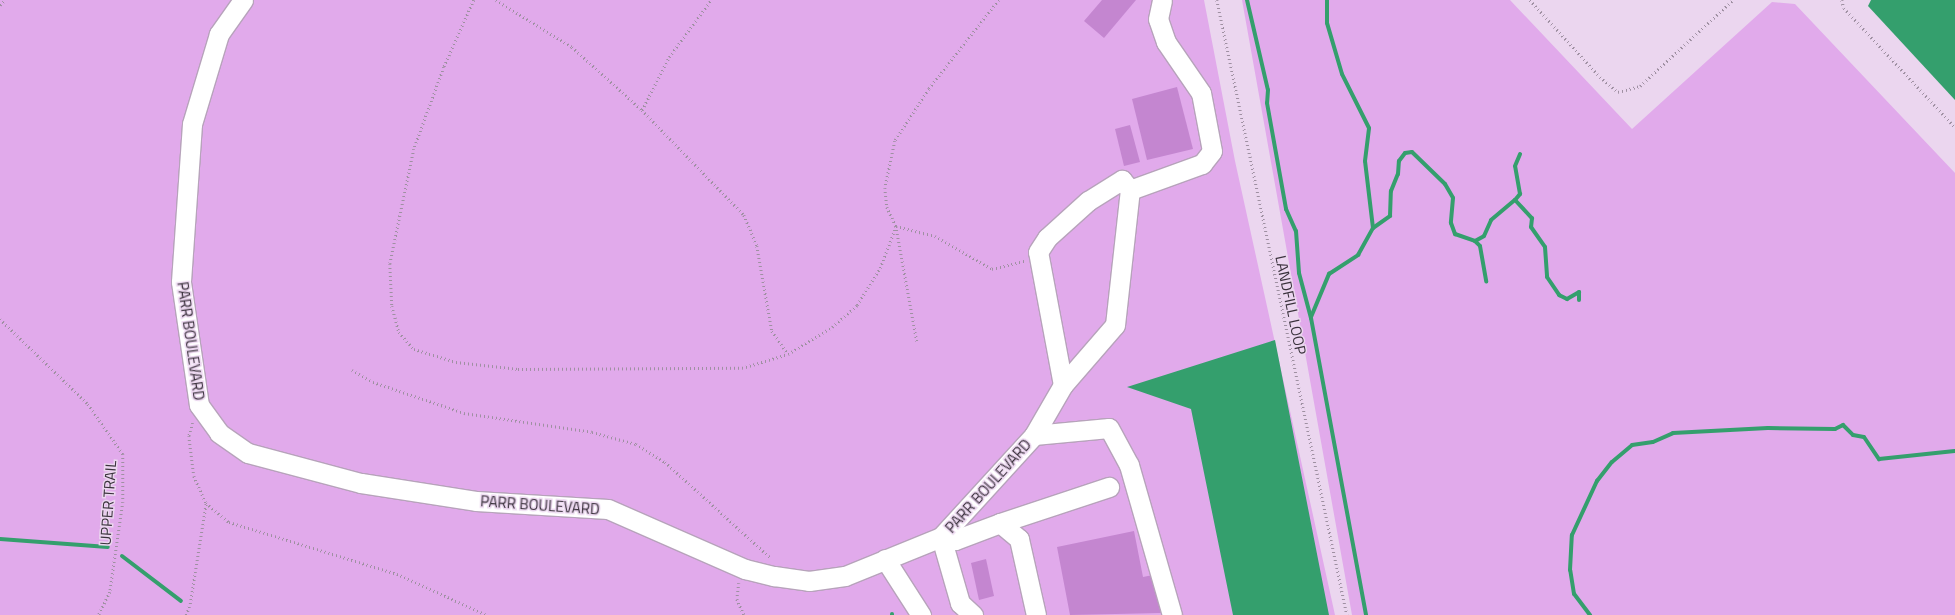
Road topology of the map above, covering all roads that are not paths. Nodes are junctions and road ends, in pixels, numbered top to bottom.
1 (242, 0) edge
2 (1162, 0) edge
3 (1130, 190) junction
4 (1063, 384) junction
5 (1034, 435) junction
6 (1109, 487) dead end
7 (1000, 523) junction
8 (941, 537) junction
9 (885, 559) junction
10 (921, 615) edge
11 (973, 615) edge
12 (1036, 615) edge
13 (1172, 615) edge

1 - 9 lane, PARR BOULEVARD
2 - 3 lane
3 - 4 lane, PARR BOULEVARD
3 - 4 lane
4 - 5 lane, PARR BOULEVARD
5 - 8 lane, PARR BOULEVARD
5 - 13 lane
6 - 7 lane
7 - 8 lane
7 - 12 lane
8 - 9 lane, PARR BOULEVARD
8 - 11 lane
9 - 10 lane

